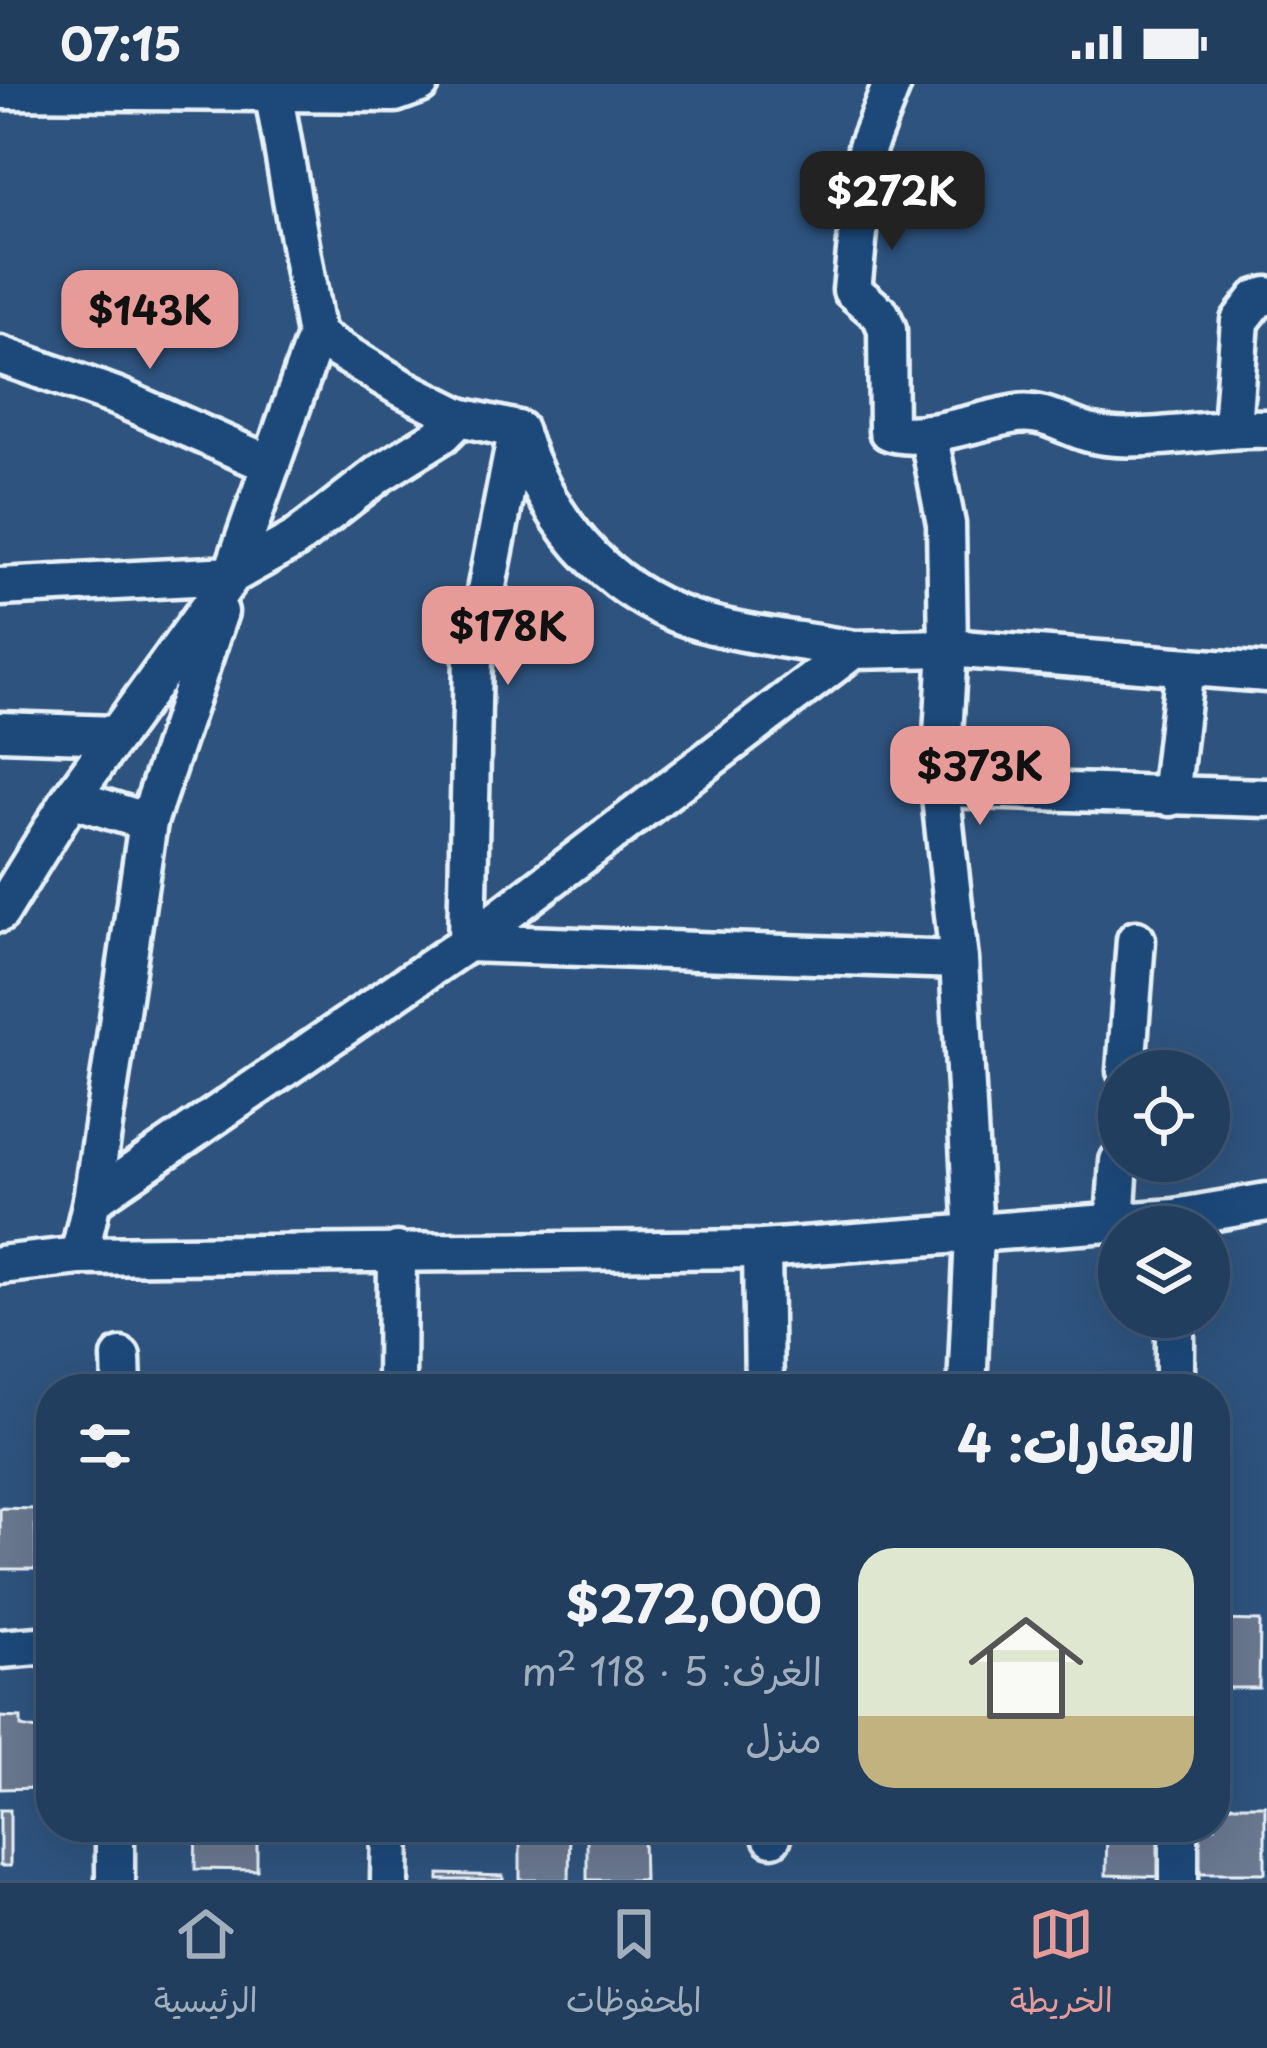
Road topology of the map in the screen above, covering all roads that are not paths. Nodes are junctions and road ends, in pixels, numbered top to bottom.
1 (420, 84) edge
2 (892, 84) edge
3 (274, 87) edge
4 (0, 90) edge
5 (1267, 296) edge
6 (316, 336) junction
7 (0, 355) edge
8 (460, 417) junction
9 (1249, 428) edge
10 (518, 430) junction
11 (928, 433) junction
12 (271, 465) junction
13 (232, 574) junction
14 (0, 587) edge
15 (948, 648) junction
16 (854, 650) junction
17 (1185, 667) junction
18 (1267, 673) edge
19 (0, 731) edge
20 (116, 735) junction
21 (940, 788) junction
22 (1170, 797) junction
23 (71, 798) junction
24 (1267, 798) edge
25 (148, 823) junction
26 (0, 913) edge
27 (1136, 940) dead end
28 (467, 943) junction
29 (959, 960) junction
30 (1128, 1050) edge
31 (92, 1200) junction
32 (1267, 1202) edge
33 (1230, 1210) edge
34 (1098, 1224) edge
35 (974, 1235) junction
36 (762, 1249) junction
37 (397, 1251) junction
38 (80, 1256) junction
39 (0, 1265) edge
40 (1175, 1338) edge
41 (396, 1374) edge
42 (764, 1374) edge
43 (968, 1374) edge
44 (1175, 1374) edge
45 (36, 1648) edge
46 (0, 1649) edge
47 (115, 1842) edge
48 (391, 1842) edge
49 (1179, 1842) edge
50 (115, 1880) edge
51 (390, 1880) edge
52 (1179, 1880) edge

1 - 3 street
2 - 11 street
3 - 4 street
3 - 6 street
5 - 9 street
6 - 8 street
6 - 12 street
7 - 12 street
8 - 10 street
8 - 13 street
9 - 11 street
10 - 16 street
10 - 28 street
11 - 15 street
12 - 13 street
13 - 14 street
13 - 20 street
13 - 25 street
15 - 16 street
15 - 17 street
15 - 21 street
16 - 28 street
17 - 18 street
17 - 22 street
19 - 20 street
20 - 23 street
21 - 22 street
21 - 29 street
22 - 24 street
23 - 25 street
23 - 26 street
25 - 31 street
27 - 30 street
28 - 29 street
28 - 31 street
29 - 35 street
31 - 38 street
32 - 33 street
34 - 35 street
35 - 36 street
35 - 43 street
36 - 37 street
36 - 42 street
37 - 38 street
37 - 41 street
38 - 39 street
40 - 44 street
45 - 46 street
47 - 50 street
48 - 51 street
49 - 52 street

